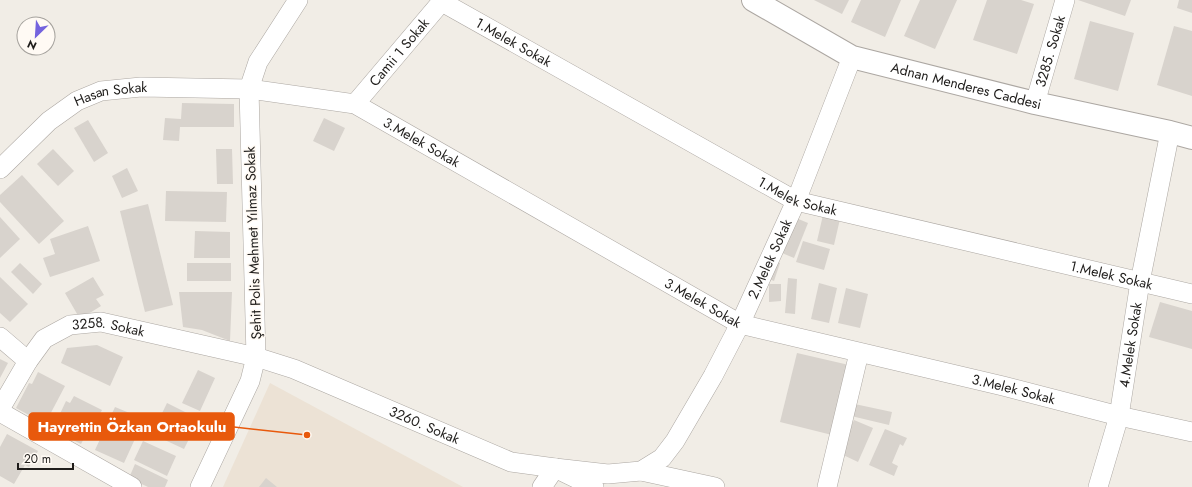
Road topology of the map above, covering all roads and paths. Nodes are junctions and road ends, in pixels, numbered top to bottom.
1 (298, 0) edge
2 (753, 0) edge
3 (1065, 0) edge
4 (443, 1) edge
5 (852, 57) junction
6 (249, 89) junction
7 (1035, 103) junction
8 (355, 104) junction
9 (1170, 132) junction
10 (1192, 138) edge
11 (0, 169) edge
12 (796, 201) junction
13 (1140, 282) junction
14 (1192, 294) edge
15 (740, 324) junction
16 (0, 337) edge
17 (859, 353) junction
18 (256, 357) junction
19 (28, 361) junction
20 (0, 409) edge
21 (0, 412) edge
22 (1119, 416) junction
23 (1192, 432) edge
24 (555, 468) junction
25 (641, 471) junction
26 (132, 487) edge
27 (200, 487) edge
28 (542, 487) edge
29 (594, 487) edge
30 (715, 487) edge
31 (827, 487) edge
32 (1098, 487) edge

1 - 6 street, Şehit Polis Mehmet Yılmaz Sokak
2 - 5 main road, Adnan Menderes Caddesi
3 - 7 street, 3285. Sokak
4 - 8 street, Camii 1 Sokak
4 - 12 street, 1.Melek Sokak
5 - 7 main road, Adnan Menderes Caddesi
5 - 12 street, 2.Melek Sokak
6 - 8 street, 3.Melek Sokak
6 - 11 street, Hasan Sokak
6 - 18 street, Şehit Polis Mehmet Yılmaz Sokak
7 - 9 main road, Adnan Menderes Caddesi
8 - 15 street, 3.Melek Sokak
9 - 10 main road, Adnan Menderes Caddesi
9 - 13 street, 4.Melek Sokak
12 - 13 street, 1.Melek Sokak
12 - 15 street, 2.Melek Sokak
13 - 14 street, 1.Melek Sokak
13 - 22 street, 4.Melek Sokak
15 - 17 street, 3.Melek Sokak
15 - 25 street, 2.Melek Sokak
16 - 19 street
17 - 22 street, 3.Melek Sokak
17 - 31 street
18 - 19 street, 3258. Sokak
18 - 24 street, 3260. Sokak
18 - 27 street, Şehit Polis Mehmet Yılmaz Sokak
19 - 20 street, 3258. Sokak
21 - 26 street
22 - 23 street, 3.Melek Sokak
22 - 32 street, 4.Melek Sokak
24 - 25 street, 2.Melek Sokak
24 - 28 street
24 - 29 street, 3260. Sokak
25 - 30 street

